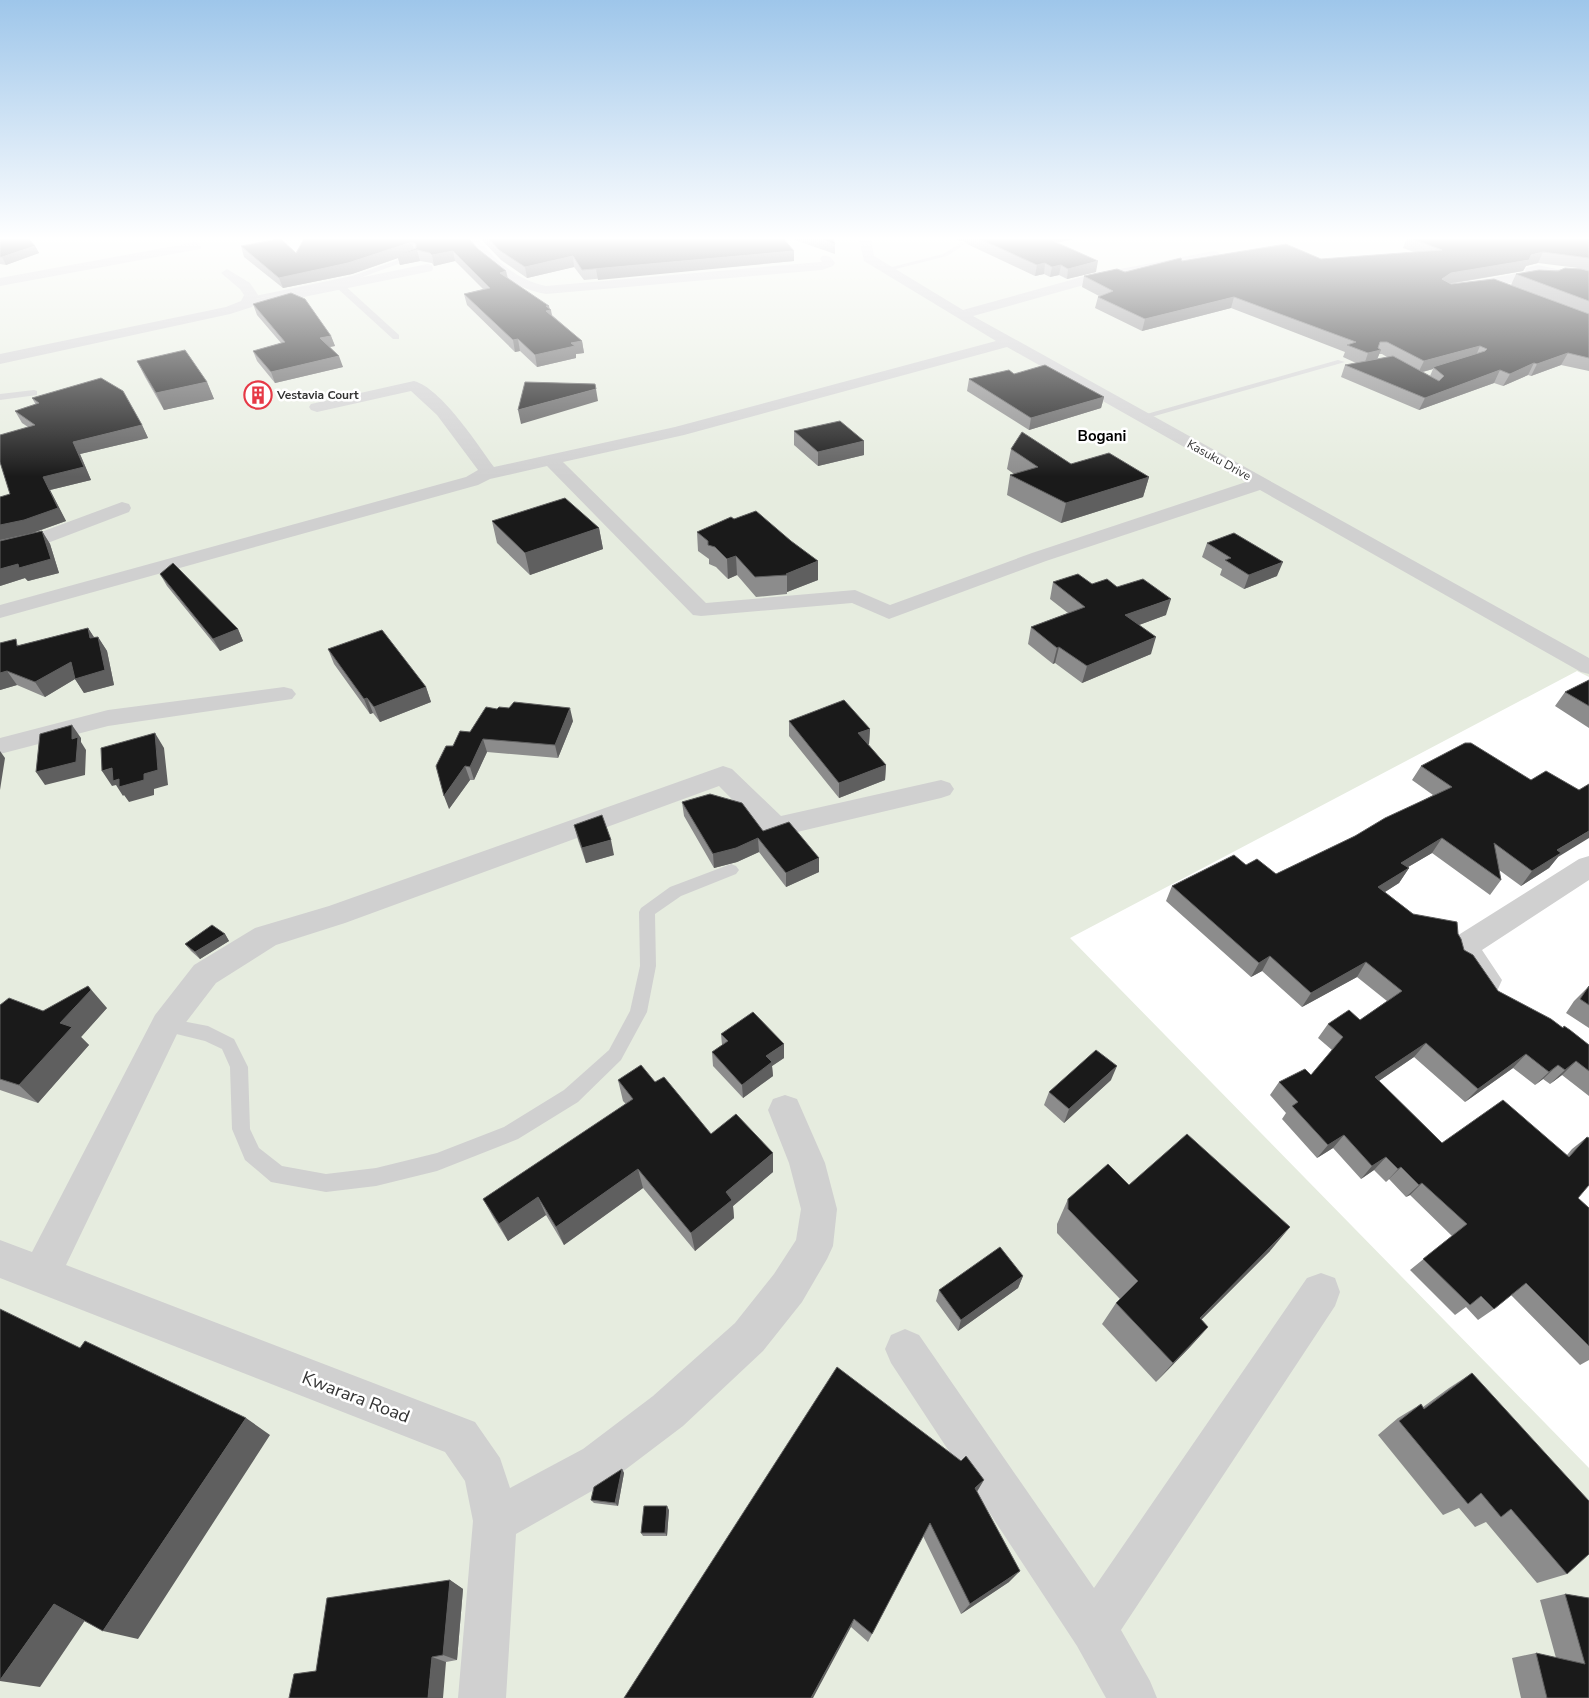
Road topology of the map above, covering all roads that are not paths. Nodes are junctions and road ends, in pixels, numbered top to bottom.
1 (191, 318) edge
2 (375, 318) edge
3 (967, 318) edge
4 (396, 337) dead end
5 (1008, 342) junction
6 (0, 359) edge
7 (1341, 362) dead end
8 (34, 393) dead end
9 (0, 397) edge
10 (317, 406) dead end
11 (1141, 417) junction
12 (551, 460) junction
13 (484, 475) junction
14 (1260, 484) junction
15 (122, 508) dead end
16 (0, 548) edge
17 (0, 612) edge
18 (1589, 667) edge
19 (284, 694) dead end
20 (0, 746) edge
21 (941, 789) dead end
22 (1589, 866) edge
23 (731, 870) dead end
24 (1506, 998) edge
25 (166, 1025) junction
26 (785, 1110) dead end
27 (0, 1259) edge
28 (41, 1275) junction
29 (1321, 1292) dead end
30 (905, 1349) dead end
31 (495, 1521) junction
32 (1094, 1630) junction
33 (482, 1698) edge
34 (1133, 1698) edge

1 - 6 street
2 - 4 lane
3 - 5 street, Kasuku Drive
5 - 11 street, Kasuku Drive
5 - 12 street
7 - 11 lane
8 - 9 lane
10 - 13 street
11 - 14 street, Kasuku Drive
12 - 13 street
12 - 14 street
13 - 17 street
14 - 18 street, Kasuku Drive
15 - 16 street
19 - 20 street
21 - 25 street
22 - 24 street
23 - 25 lane
25 - 28 street
26 - 31 street
27 - 28 street, Kwarara Road
28 - 31 street, Kwarara Road
29 - 32 street
30 - 32 street
31 - 33 street, Kwarara Road
32 - 34 street

